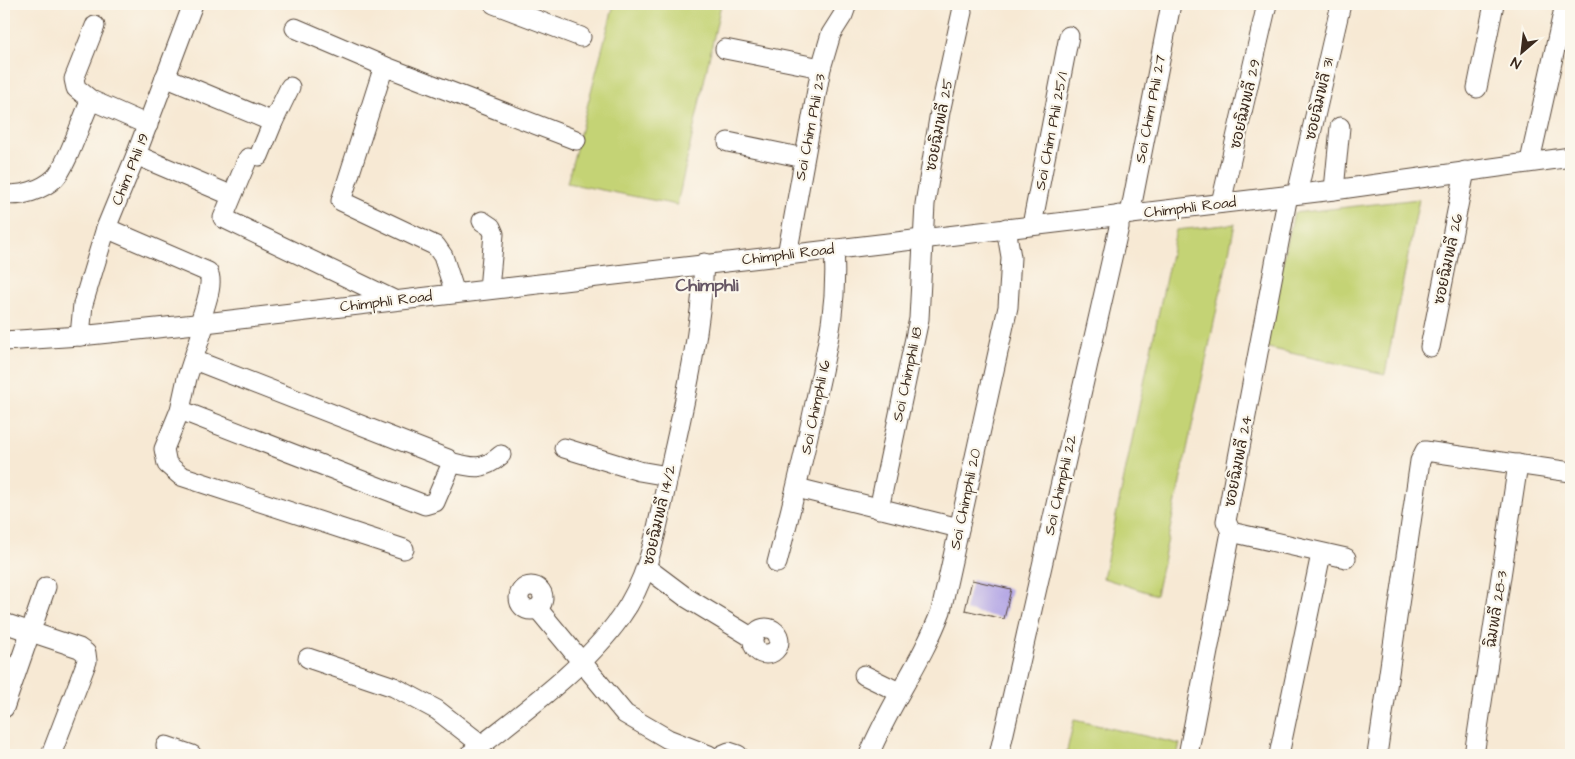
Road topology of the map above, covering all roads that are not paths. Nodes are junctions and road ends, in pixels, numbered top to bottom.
1 (192, 4) edge
2 (494, 4) edge
3 (847, 4) edge
4 (1171, 4) edge
5 (1267, 4) edge
6 (1341, 4) edge
7 (1494, 4) edge
8 (1565, 4) edge
9 (962, 12) dead end
10 (95, 26) dead end
11 (295, 28) dead end
12 (1070, 36) dead end
13 (581, 37) dead end
14 (725, 49) dead end
15 (384, 66) junction
16 (821, 68) junction
17 (165, 77) junction
18 (290, 87) dead end
19 (1477, 88) dead end
20 (91, 100) junction
21 (273, 122) junction
22 (148, 125) junction
23 (1340, 127) dead end
24 (576, 140) dead end
25 (728, 142) dead end
26 (136, 156) junction
27 (1571, 157) edge
28 (804, 158) junction
29 (1530, 161) junction
30 (1465, 171) junction
31 (1334, 190) junction
32 (4, 194) edge
33 (228, 194) dead end
34 (1293, 195) junction
35 (1221, 203) junction
36 (1124, 214) junction
37 (482, 221) dead end
38 (1032, 225) junction
39 (106, 228) junction
40 (1006, 228) junction
41 (922, 238) junction
42 (834, 249) junction
43 (787, 255) junction
44 (704, 263) junction
45 (489, 289) junction
46 (455, 293) junction
47 (394, 300) junction
48 (202, 323) junction
49 (80, 336) junction
50 (4, 341) edge
51 (1430, 347) dead end
52 (194, 360) junction
53 (180, 410) junction
54 (564, 448) dead end
55 (501, 455) dead end
56 (450, 462) junction
57 (1518, 464) junction
58 (1571, 472) edge
59 (668, 476) junction
60 (797, 488) junction
61 (879, 509) junction
62 (959, 528) junction
63 (1231, 532) junction
64 (404, 549) dead end
65 (1321, 554) junction
66 (1346, 558) dead end
67 (777, 563) dead end
68 (647, 568) junction
69 (46, 587) dead end
70 (537, 608) dead end
71 (4, 623) edge
72 (31, 632) junction
73 (753, 638) dead end
74 (308, 658) dead end
75 (581, 663) junction
76 (864, 675) dead end
77 (899, 692) junction
78 (4, 708) edge
79 (166, 746) dead end
80 (475, 752) edge
81 (51, 755) edge
82 (192, 755) edge
83 (709, 755) edge
84 (722, 755) edge
85 (738, 755) edge
86 (869, 755) edge
87 (999, 755) edge
88 (1188, 755) edge
89 (1279, 755) edge
90 (1377, 755) edge
91 (1474, 755) edge

1 - 17 street, Chim Phli 19
2 - 13 street
3 - 16 street, Soi Chim Phli 23
4 - 36 street, Soi Chim Phli 27
5 - 35 street, ซอยฉิมพลี 29
6 - 34 street, ซอยฉิมพลี 31
7 - 19 street
8 - 29 street
9 - 41 street, ซอยฉิมพลี 25
10 - 20 street
11 - 15 street
12 - 38 street, Soi Chim Phli 25/1
14 - 16 street
15 - 24 street
15 - 46 street
16 - 28 street, Soi Chim Phli 23
17 - 21 street
17 - 22 street, Chim Phli 19
18 - 21 street
20 - 22 street
20 - 32 street
21 - 47 street
22 - 26 street, Chim Phli 19
23 - 31 street
25 - 28 street
26 - 33 street
26 - 39 street, Chim Phli 19
27 - 29 street, Chimphli Road
28 - 43 street, Soi Chim Phli 23
29 - 30 street, Chimphli Road
30 - 31 street, Chimphli Road
30 - 51 street, ซอยฉิมพลี 26
31 - 34 street, Chimphli Road
34 - 35 street, Chimphli Road
34 - 63 street, ซอยฉิมพลี 24
35 - 36 street, Chimphli Road
36 - 38 street, Chimphli Road
36 - 87 street, Soi Chimphli 22
37 - 45 street
38 - 40 street, Chimphli Road
39 - 48 street
39 - 49 street, Chim Phli 19
40 - 41 street, Chimphli Road
40 - 62 street, Soi Chimphli 20
41 - 42 street, Chimphli Road
41 - 61 street, Soi Chimphli 18
42 - 43 street, Chimphli Road
42 - 60 street, Soi Chimphli 16
43 - 44 street, Chimphli Road
44 - 45 street, Chimphli Road
44 - 59 street, ซอยฉิมพลี 14/2
45 - 46 street, Chimphli Road
46 - 47 street, Chimphli Road
47 - 48 street, Chimphli Road
48 - 49 street, Chimphli Road
48 - 52 street
49 - 50 street, Chimphli Road
52 - 53 street
52 - 56 street
53 - 56 street
53 - 64 street
54 - 59 street
55 - 56 street
57 - 58 street
57 - 90 street
57 - 91 street, ฉิมพลี 28-3
59 - 68 street, ซอยฉิมพลี 14/2
60 - 61 street
60 - 67 street, Soi Chimphli 16
61 - 62 street
62 - 77 street, Soi Chimphli 20
63 - 65 street
63 - 88 street, ซอยฉิมพลี 24
65 - 66 street
65 - 89 street
68 - 73 street
68 - 75 street, ซอยฉิมพลี 14/2
69 - 72 street
70 - 75 street
71 - 72 street
72 - 78 street
72 - 81 street
74 - 80 street
75 - 80 street, ซอยฉิมพลี 14/2
75 - 83 street
76 - 77 street
77 - 86 street, Soi Chimphli 20
79 - 82 street
84 - 85 street

